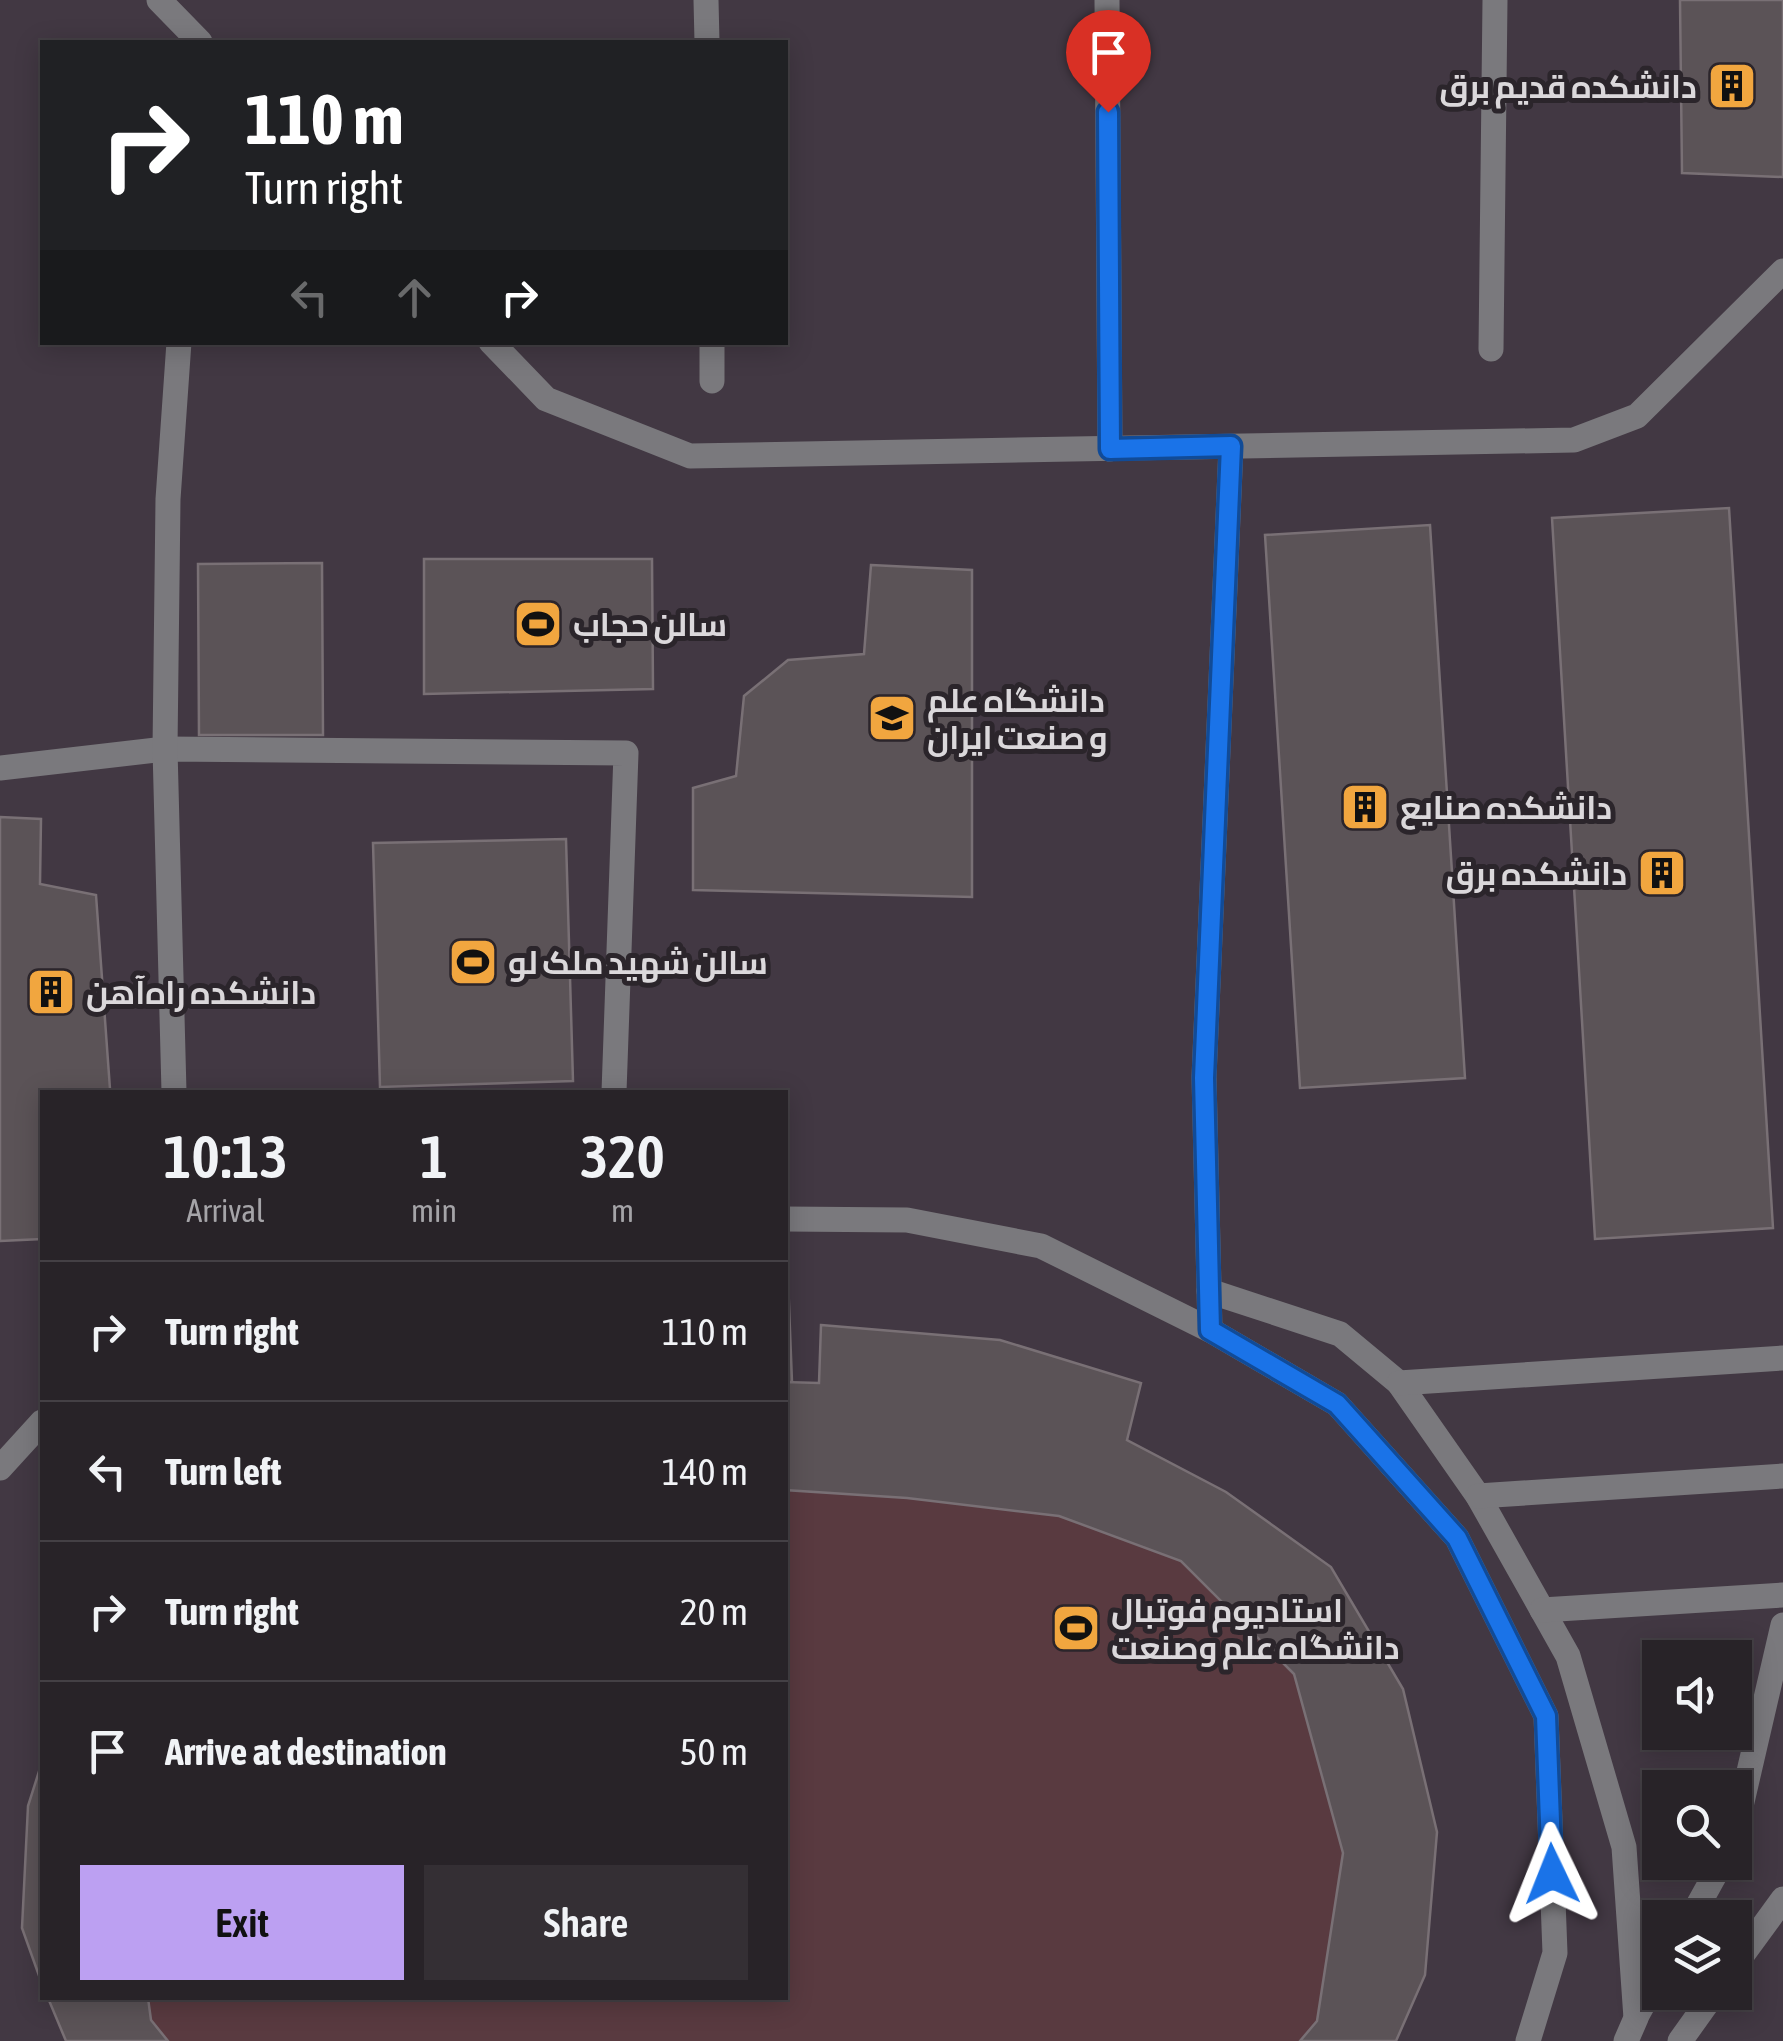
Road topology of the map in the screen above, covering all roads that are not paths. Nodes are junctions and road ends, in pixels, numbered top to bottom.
1 (159, 0) edge
2 (706, 0) edge
3 (1107, 0) edge
4 (1495, 0) edge
5 (198, 40) edge
6 (707, 40) edge
7 (1783, 271) edge
8 (180, 345) edge
9 (493, 345) edge
10 (712, 345) edge
11 (1491, 348) dead end
12 (712, 380) dead end
13 (1231, 446) junction
14 (1110, 449) junction
15 (166, 749) junction
16 (0, 768) edge
17 (174, 1090) edge
18 (614, 1090) edge
19 (788, 1219) edge
20 (1209, 1291) junction
21 (1210, 1330) junction
22 (1783, 1358) edge
23 (1399, 1383) junction
24 (40, 1424) edge
25 (0, 1468) edge
26 (1783, 1476) edge
27 (1478, 1496) junction
28 (1783, 1595) edge
29 (1542, 1610) junction
30 (1783, 1625) edge
31 (1749, 1770) edge
32 (1783, 1899) edge
33 (1752, 1942) edge
34 (1702, 2010) edge
35 (1631, 2029) edge
36 (1528, 2041) edge
37 (1680, 2041) edge

1 - 5 lane
2 - 6 lane
3 - 14 lane
4 - 11 lane
7 - 13 lane
8 - 15 lane
9 - 14 lane
10 - 12 lane
13 - 14 lane
13 - 20 lane
15 - 16 lane
15 - 17 lane
15 - 18 lane
19 - 21 lane
20 - 21 lane
20 - 23 lane
21 - 36 lane
22 - 23 lane
23 - 27 lane
24 - 25 lane
26 - 27 lane
27 - 29 lane
28 - 29 lane
29 - 35 lane
30 - 31 lane
32 - 33 lane
34 - 37 lane

